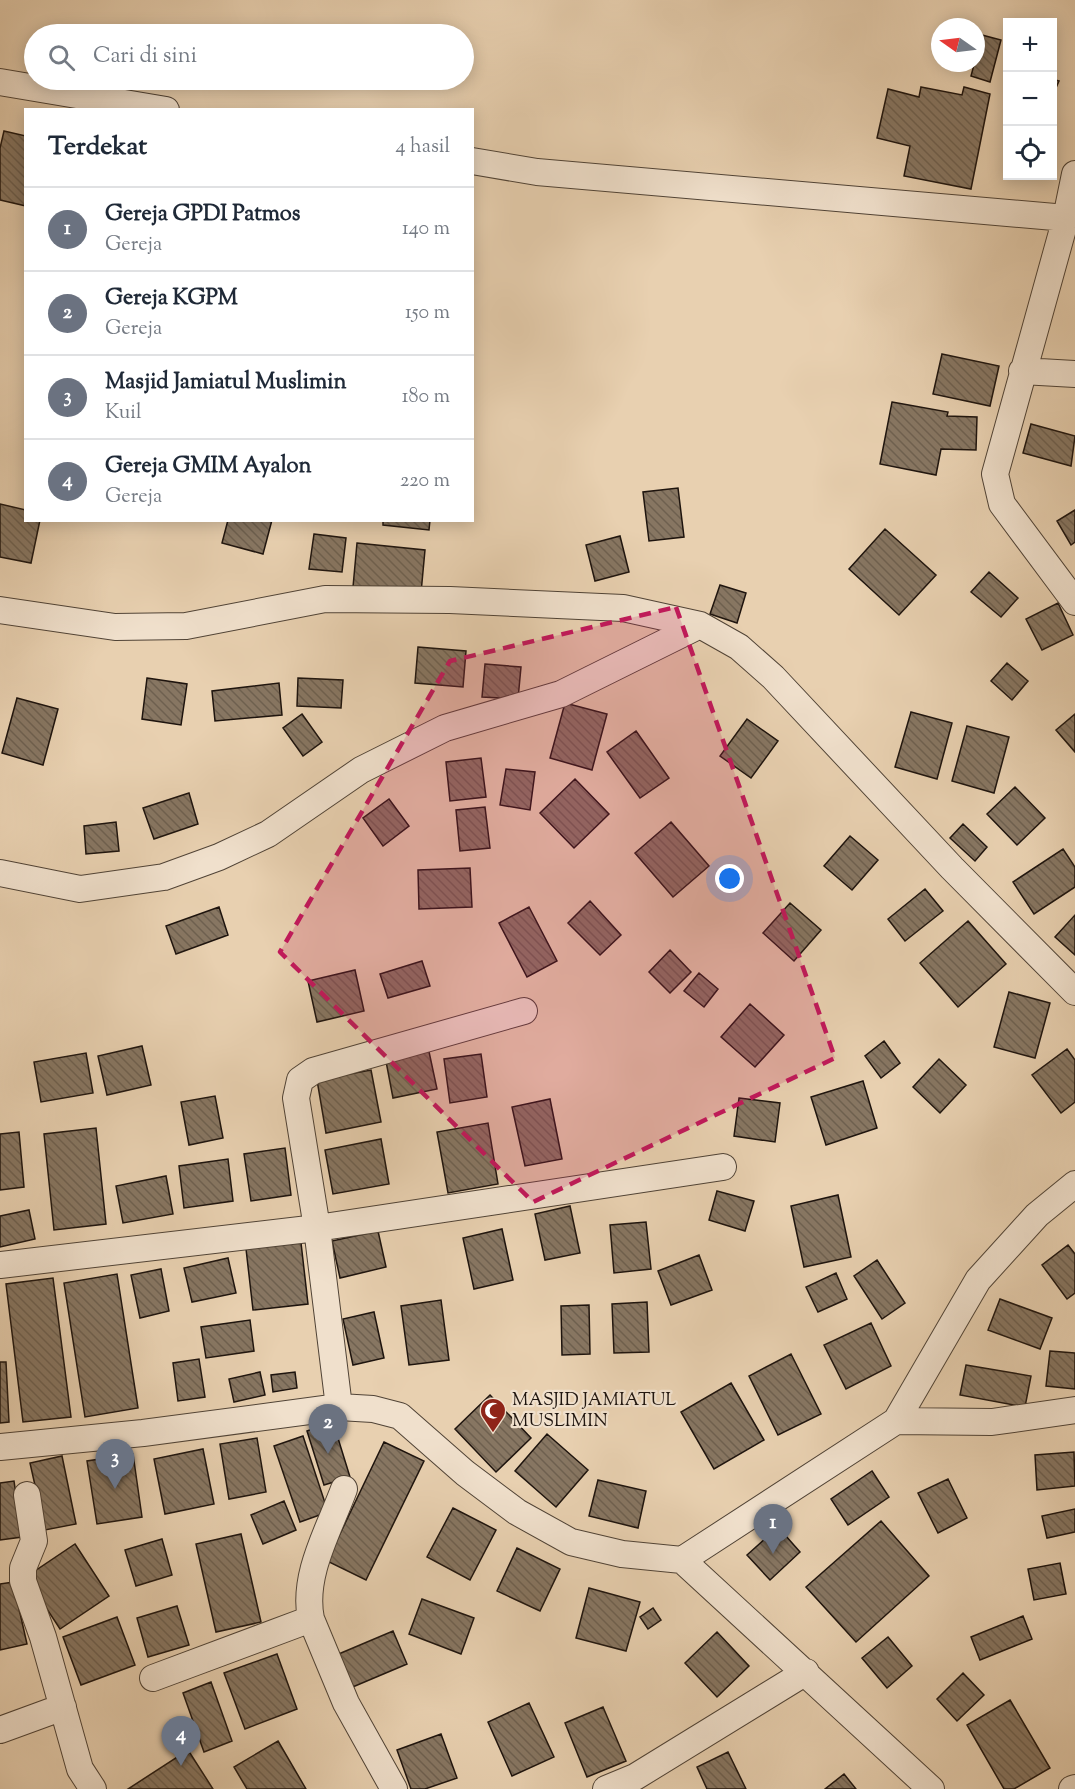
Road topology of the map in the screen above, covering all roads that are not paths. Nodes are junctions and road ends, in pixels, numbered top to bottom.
1 (0, 82) edge
2 (24, 86) edge
3 (47, 90) edge
4 (154, 108) edge
5 (474, 161) edge
6 (1075, 174) edge
7 (1066, 218) junction
8 (1022, 371) junction
9 (1075, 374) edge
10 (1075, 602) edge
11 (0, 610) edge
12 (700, 625) junction
13 (0, 873) edge
14 (1075, 992) edge
15 (524, 1011) dead end
16 (723, 1167) dead end
17 (1075, 1184) edge
18 (317, 1228) junction
19 (0, 1265) edge
20 (339, 1407) junction
21 (1075, 1410) edge
22 (896, 1421) junction
23 (0, 1447) edge
24 (344, 1489) dead end
25 (27, 1495) dead end
26 (682, 1560) junction
27 (311, 1619) junction
28 (806, 1672) junction
29 (153, 1678) dead end
30 (63, 1707) junction
31 (0, 1730) edge
32 (93, 1789) edge
33 (394, 1789) edge
34 (606, 1789) edge
35 (931, 1789) edge

1 - 2 street
3 - 4 street
5 - 7 street
6 - 7 street
7 - 8 street
8 - 9 street
8 - 10 street
11 - 12 street
12 - 13 street
12 - 14 street
15 - 18 street
16 - 18 street
17 - 22 street
18 - 19 street
18 - 20 street
20 - 23 street
20 - 26 street
21 - 22 street
22 - 26 street
24 - 27 street
25 - 30 street
26 - 28 street
27 - 29 street
27 - 33 street
28 - 34 street
28 - 35 street
30 - 31 street
30 - 32 street

